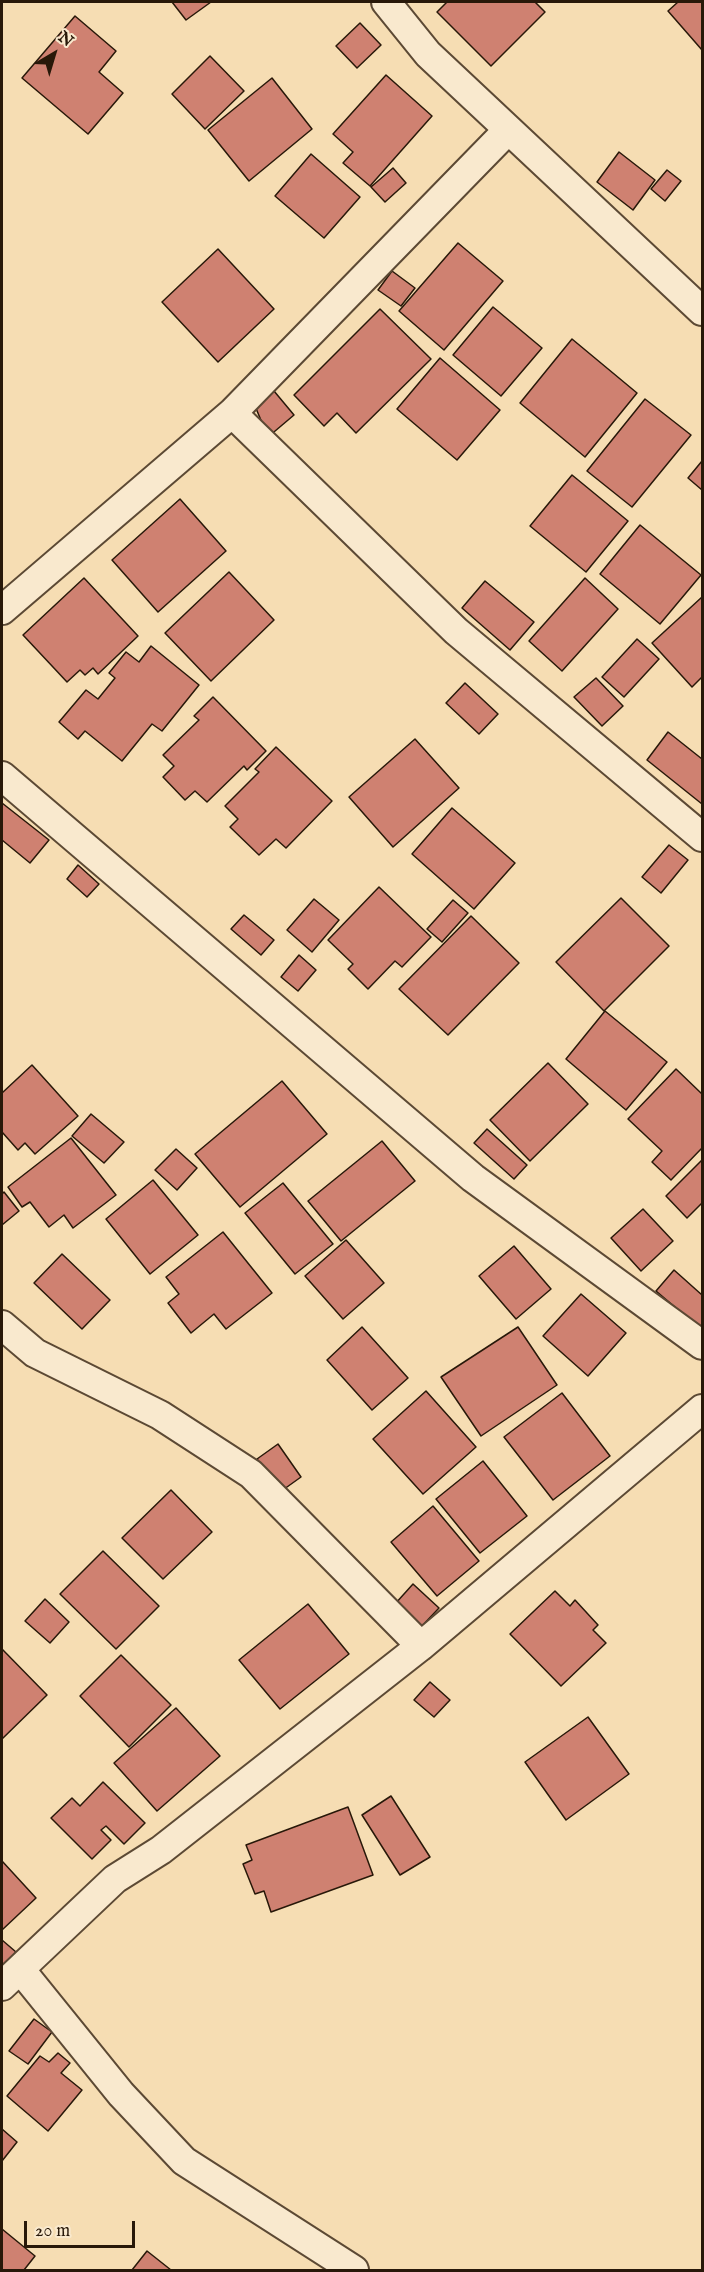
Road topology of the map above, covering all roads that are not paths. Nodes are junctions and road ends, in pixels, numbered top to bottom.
1 (386, 2) edge
2 (508, 130) junction
3 (702, 312) edge
4 (232, 413) junction
5 (2, 610) edge
6 (2, 776) edge
7 (702, 837) edge
8 (2, 1325) edge
9 (702, 1345) edge
10 (702, 1409) edge
11 (421, 1646) junction
12 (11, 1977) edge
13 (354, 2271) edge

1 - 2 street
2 - 3 street
2 - 4 street
4 - 5 street
4 - 7 street
6 - 9 street
8 - 11 street
10 - 11 street
11 - 12 street
12 - 13 street

